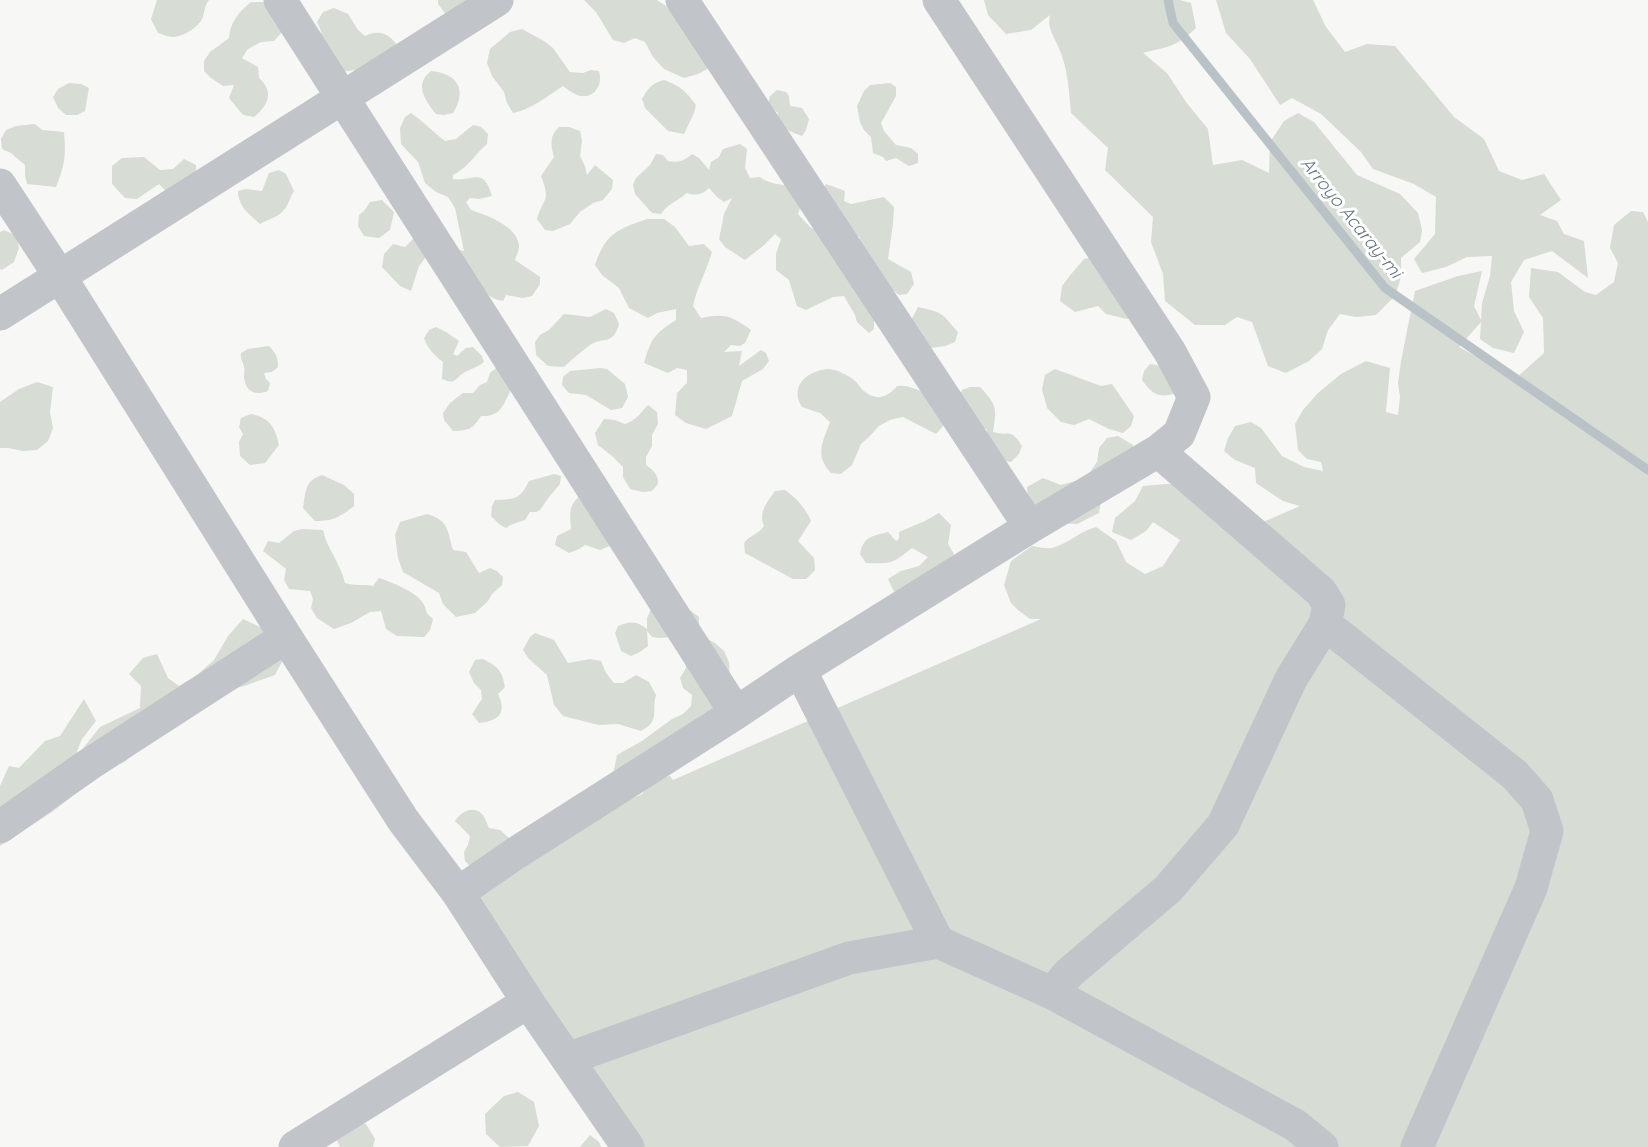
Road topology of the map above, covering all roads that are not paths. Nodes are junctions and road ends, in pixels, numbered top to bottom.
1 (280, 0) edge
2 (497, 0) edge
3 (682, 0) edge
4 (939, 0) edge
5 (342, 98) junction
6 (0, 185) edge
7 (59, 275) junction
8 (0, 314) edge
9 (1158, 451) junction
10 (1030, 527) junction
11 (1325, 624) junction
12 (286, 638) junction
13 (800, 670) junction
14 (736, 713) junction
15 (0, 827) edge
16 (458, 893) junction
17 (938, 942) junction
18 (1052, 993) junction
19 (528, 1002) junction
20 (567, 1059) junction
21 (295, 1147) edge
22 (628, 1147) edge
23 (1322, 1147) edge
24 (1417, 1147) edge

1 - 5 street
2 - 5 street
3 - 10 street
4 - 9 street
5 - 7 street
5 - 14 street
6 - 7 street
7 - 8 street
7 - 12 street
9 - 10 street
9 - 11 street
10 - 13 street
11 - 18 street
11 - 24 street
12 - 15 street
12 - 16 street
13 - 14 street
13 - 17 street
14 - 16 street
16 - 19 street
17 - 18 street
17 - 20 street
18 - 23 street
19 - 20 street
19 - 21 street
20 - 22 street

